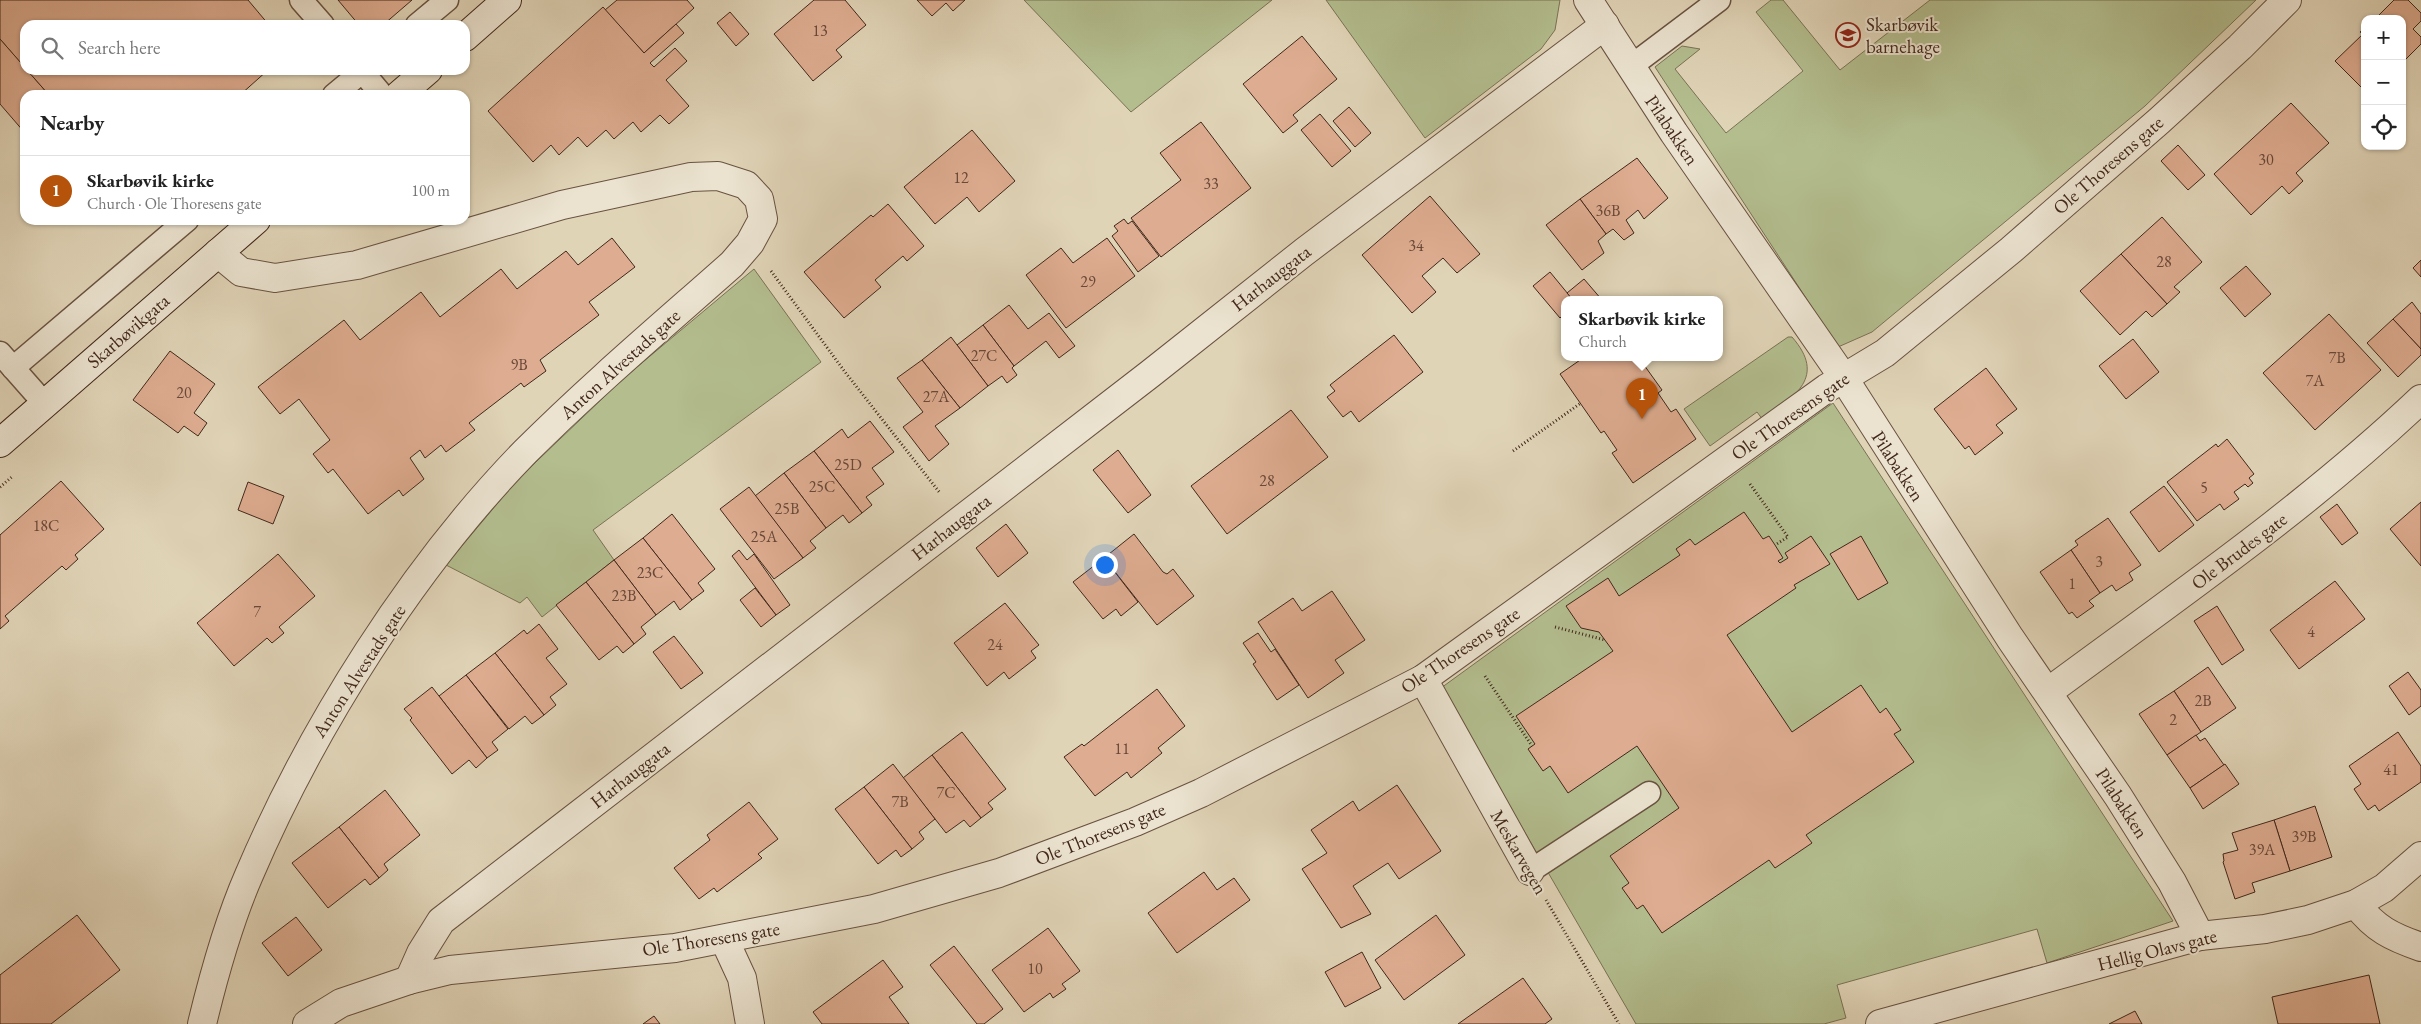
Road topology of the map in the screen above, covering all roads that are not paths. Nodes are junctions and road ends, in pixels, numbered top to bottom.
1 (301, 0) edge
2 (447, 0) edge
3 (507, 0) edge
4 (1588, 0) edge
5 (1719, 0) edge
6 (2288, 0) edge
7 (319, 20) edge
8 (423, 20) edge
9 (1605, 26) junction
10 (470, 33) edge
11 (1630, 67) junction
12 (356, 75) edge
13 (366, 75) edge
14 (422, 75) edge
15 (340, 90) edge
16 (378, 90) edge
17 (405, 90) edge
18 (181, 225) edge
19 (250, 225) edge
20 (218, 253) junction
21 (6, 360) edge
22 (1843, 377) junction
23 (2421, 399) edge
24 (44, 403) junction
25 (0, 443) edge
26 (1423, 679) junction
27 (2048, 692) junction
28 (1649, 793) dead end
29 (2421, 856) edge
30 (1530, 871) joint
31 (2356, 904) junction
32 (2200, 936) junction
33 (724, 939) junction
34 (2421, 947) edge
35 (410, 980) junction
36 (202, 1024) edge
37 (307, 1024) edge
38 (750, 1024) edge
39 (1880, 1024) edge

1 - 7 lane
2 - 8 lane
3 - 10 street
4 - 9 street, Pilabakken
5 - 11 lane
6 - 22 street, Ole Thoresens gate
9 - 11 street, Pilabakken
9 - 35 street, Harhauggata
11 - 22 street, Pilabakken
12 - 15 lane
13 - 16 lane
14 - 17 street
18 - 21 lane
19 - 20 street, Skarbøvikgata
20 - 24 street, Skarbøvikgata
20 - 36 street, Anton Alvestads gate
21 - 24 lane
22 - 26 street, Ole Thoresens gate
22 - 27 street, Pilabakken
23 - 27 street, Ole Brudes gate
24 - 25 street, Skarbøvikgata
26 - 30 street, Meskarvegen
26 - 33 street, Ole Thoresens gate
27 - 32 street, Pilabakken
28 - 30 lane
29 - 31 street, Hellig Olavs gate
31 - 32 street, Hellig Olavs gate
31 - 34 street
32 - 39 street, Hellig Olavs gate
33 - 35 street, Ole Thoresens gate
33 - 38 street
35 - 37 street

